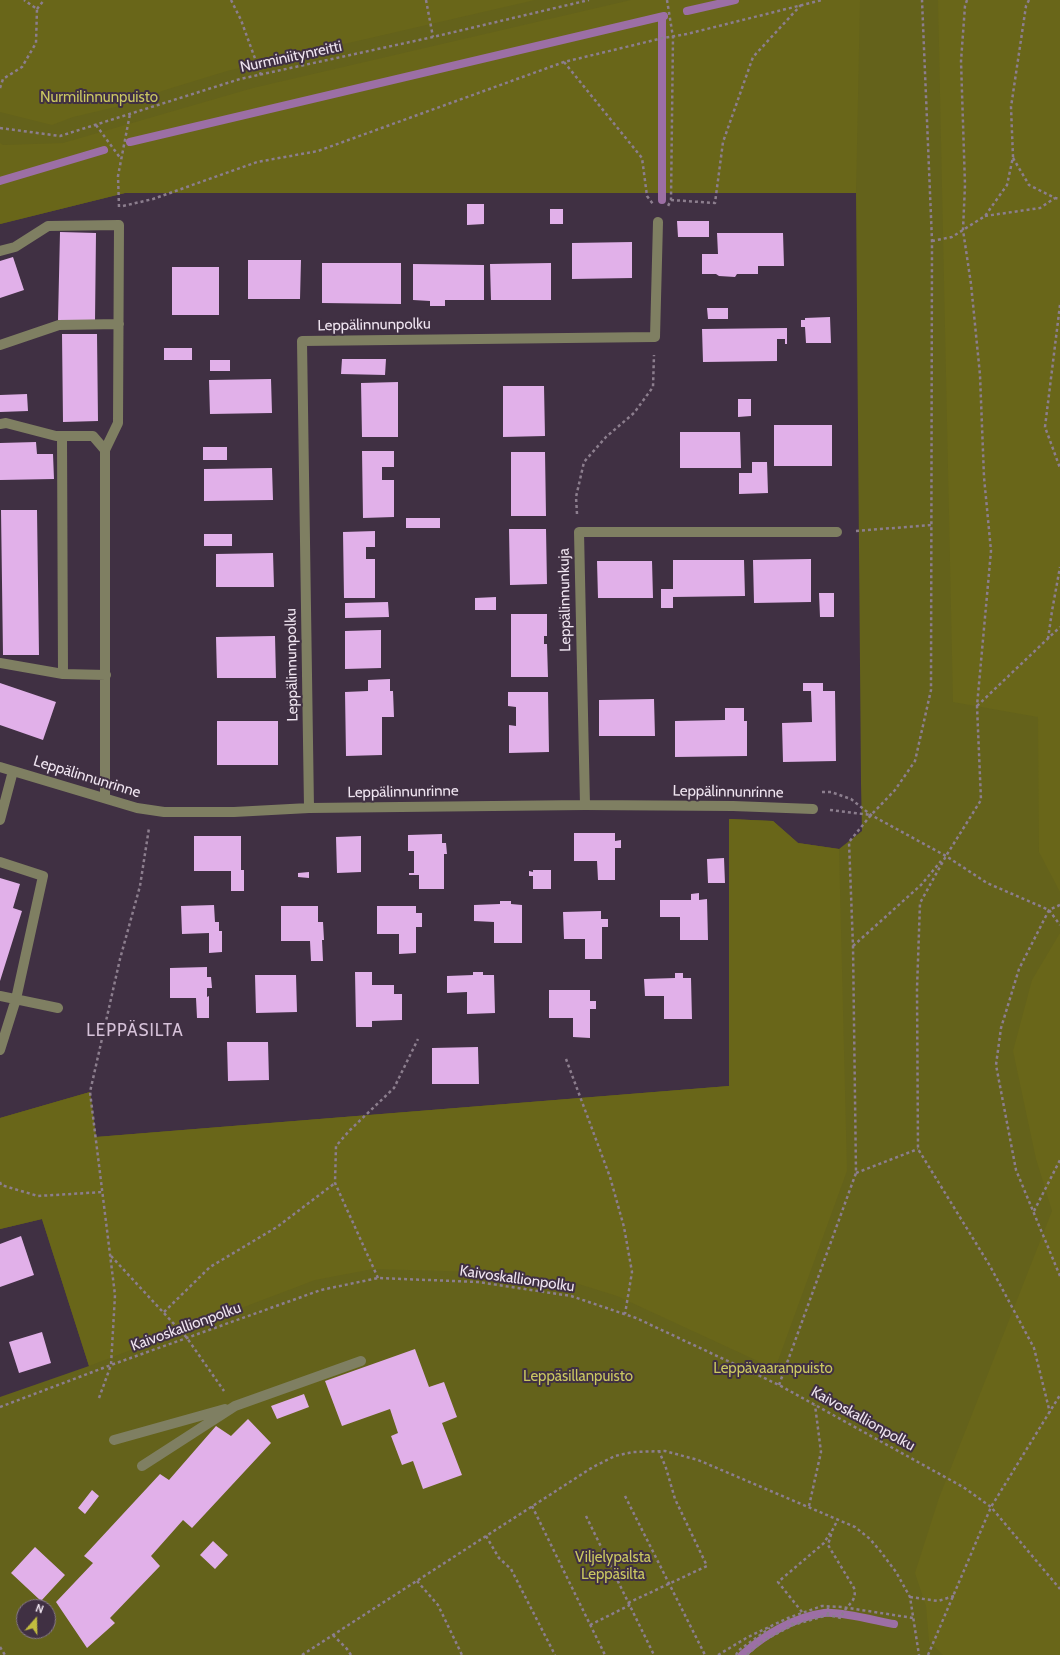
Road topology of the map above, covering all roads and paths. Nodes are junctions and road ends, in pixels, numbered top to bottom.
1 (24, 0) edge
2 (44, 0) edge
3 (230, 0) edge
4 (426, 0) edge
5 (589, 0) edge
6 (667, 0) edge
7 (822, 0) edge
8 (922, 0) edge
9 (967, 0) edge
10 (1029, 0) edge
11 (802, 5) junction
12 (37, 9) junction
13 (433, 37) junction
14 (671, 37) junction
15 (564, 62) junction
16 (260, 75) junction
17 (0, 88) edge
18 (130, 114) junction
19 (96, 125) junction
20 (0, 128) edge
21 (1013, 157) junction
22 (121, 159) junction
23 (1054, 198) junction
24 (1060, 199) edge
25 (671, 200) junction
26 (985, 216) junction
27 (660, 219) junction
28 (963, 230) junction
29 (932, 241) junction
30 (0, 251) edge
31 (1060, 305) edge
32 (119, 324) junction
33 (655, 337) junction
34 (0, 345) edge
35 (0, 424) edge
36 (62, 436) junction
37 (105, 450) junction
38 (1060, 468) edge
39 (931, 525) junction
40 (579, 532) junction
41 (837, 532) joint
42 (1060, 567) edge
43 (1060, 627) edge
44 (1048, 639) junction
45 (0, 663) edge
46 (63, 674) junction
47 (106, 675) junction
48 (977, 706) junction
49 (0, 767) edge
50 (13, 771) junction
51 (831, 792) dead end
52 (105, 798) junction
53 (585, 804) junction
54 (309, 808) junction
55 (813, 809) joint
56 (871, 815) junction
57 (0, 820) edge
58 (149, 826) dead end
59 (946, 856) junction
60 (0, 862) edge
61 (1060, 905) edge
62 (1049, 910) junction
63 (1060, 925) edge
64 (853, 946) junction
65 (0, 996) edge
66 (16, 999) junction
67 (58, 1008) dead end
68 (418, 1039) dead end
69 (0, 1050) edge
70 (566, 1059) dead end
71 (918, 1149) junction
72 (1060, 1160) edge
73 (856, 1173) junction
74 (0, 1182) edge
75 (335, 1183) junction
76 (103, 1192) junction
77 (1033, 1212) junction
78 (111, 1256) junction
79 (1060, 1276) edge
80 (378, 1278) junction
81 (164, 1312) junction
82 (625, 1314) junction
83 (187, 1338) junction
84 (361, 1361) dead end
85 (111, 1365) junction
86 (779, 1385) junction
87 (1060, 1395) edge
88 (99, 1398) dead end
89 (815, 1404) junction
90 (235, 1406) junction
91 (0, 1407) edge
92 (1050, 1413) junction
93 (114, 1440) dead end
94 (659, 1452) junction
95 (142, 1466) dead end
96 (625, 1496) dead end
97 (532, 1506) junction
98 (809, 1506) junction
99 (991, 1507) junction
100 (586, 1516) dead end
101 (838, 1519) junction
102 (486, 1536) junction
103 (417, 1581) junction
104 (669, 1584) junction
105 (1060, 1589) edge
106 (954, 1596) junction
107 (910, 1597) junction
108 (629, 1604) junction
109 (828, 1607) junction
110 (846, 1608) junction
111 (802, 1612) junction
112 (828, 1615) junction
113 (788, 1618) junction
114 (914, 1618) junction
115 (778, 1623) junction
116 (590, 1625) junction
117 (792, 1625) junction
118 (332, 1635) junction
119 (756, 1637) junction
120 (761, 1642) junction
121 (0, 1647) edge
122 (5, 1655) edge
123 (302, 1655) edge
124 (351, 1655) edge
125 (462, 1655) edge
126 (555, 1655) edge
127 (605, 1655) edge
128 (654, 1655) edge
129 (705, 1655) edge
130 (718, 1655) edge
131 (736, 1655) edge
132 (748, 1655) edge
133 (918, 1655) edge
134 (928, 1655) edge

1 - 12 path
2 - 12 path
3 - 16 path
4 - 13 path
5 - 13 path, Nurminiitynreitti
6 - 14 path
7 - 11 path
8 - 29 path
9 - 28 path
10 - 21 path
11 - 14 path
11 - 25 path
12 - 17 path
13 - 16 path, Nurminiitynreitti
14 - 15 path
14 - 25 path
15 - 22 path
15 - 27 path
16 - 18 path, Nurminiitynreitti
18 - 19 path, Nurminiitynreitti
18 - 22 path
19 - 20 path, Nurminiitynreitti
19 - 22 path
21 - 23 path
21 - 26 path
23 - 24 path
23 - 26 path
25 - 27 path
26 - 28 path
27 - 33 street
28 - 29 path
28 - 48 path
29 - 39 path
30 - 32 street
31 - 38 path
32 - 34 street
32 - 37 street
33 - 40 path
33 - 54 street, Leppälinnunpolku
35 - 36 street
36 - 37 street
36 - 46 street
37 - 47 street
39 - 41 path
39 - 56 path
40 - 41 street, Leppälinnunkuja
40 - 53 street, Leppälinnunkuja
42 - 44 path
43 - 44 path
44 - 48 path
45 - 46 street
46 - 47 street
47 - 52 street
48 - 59 path
49 - 50 street, Leppälinnunrinne
50 - 52 street, Leppälinnunrinne
50 - 57 street
51 - 56 path
52 - 54 street, Leppälinnunrinne
53 - 54 street, Leppälinnunrinne
53 - 55 street, Leppälinnunrinne
55 - 56 path
56 - 59 path
56 - 64 path
58 - 76 path
59 - 62 path
59 - 64 path
59 - 71 path
60 - 66 street
61 - 62 path
62 - 63 path
62 - 77 path
64 - 73 path
65 - 66 street
66 - 67 street
66 - 69 street
68 - 75 path
70 - 82 path
71 - 73 path
71 - 92 path
72 - 77 path
73 - 86 path
74 - 76 path
75 - 80 path
75 - 81 path
76 - 78 path
77 - 79 path
78 - 81 path
78 - 85 path
80 - 82 path, Kaivoskallionpolku
80 - 83 path, Kaivoskallionpolku
81 - 83 path
82 - 86 path, Kaivoskallionpolku
83 - 85 path, Kaivoskallionpolku
83 - 90 path
84 - 90 street
85 - 88 path
85 - 91 path, Kaivoskallionpolku
86 - 89 path, Kaivoskallionpolku
87 - 92 path
89 - 98 path
89 - 99 path, Kaivoskallionpolku
90 - 93 street
90 - 95 street
92 - 99 path
94 - 97 path
94 - 98 path
94 - 104 path
96 - 104 path
97 - 102 path
97 - 116 path
98 - 101 path
99 - 105 path, Kaivoskallionpolku
99 - 106 path
100 - 108 path
101 - 107 path
101 - 110 path
101 - 111 path
102 - 103 path
102 - 126 path
103 - 118 path
103 - 125 path
104 - 108 path
104 - 129 path
106 - 107 path
106 - 134 path
107 - 114 path
108 - 116 path
108 - 128 path
109 - 110 path
109 - 111 path
109 - 112 path
110 - 112 path
110 - 114 path
111 - 113 path
112 - 117 path
113 - 115 path
113 - 117 path
114 - 133 path
115 - 119 path
115 - 130 path
116 - 127 path
117 - 120 path
118 - 123 path
118 - 124 path
119 - 120 path
119 - 131 path
120 - 132 path
121 - 122 path

